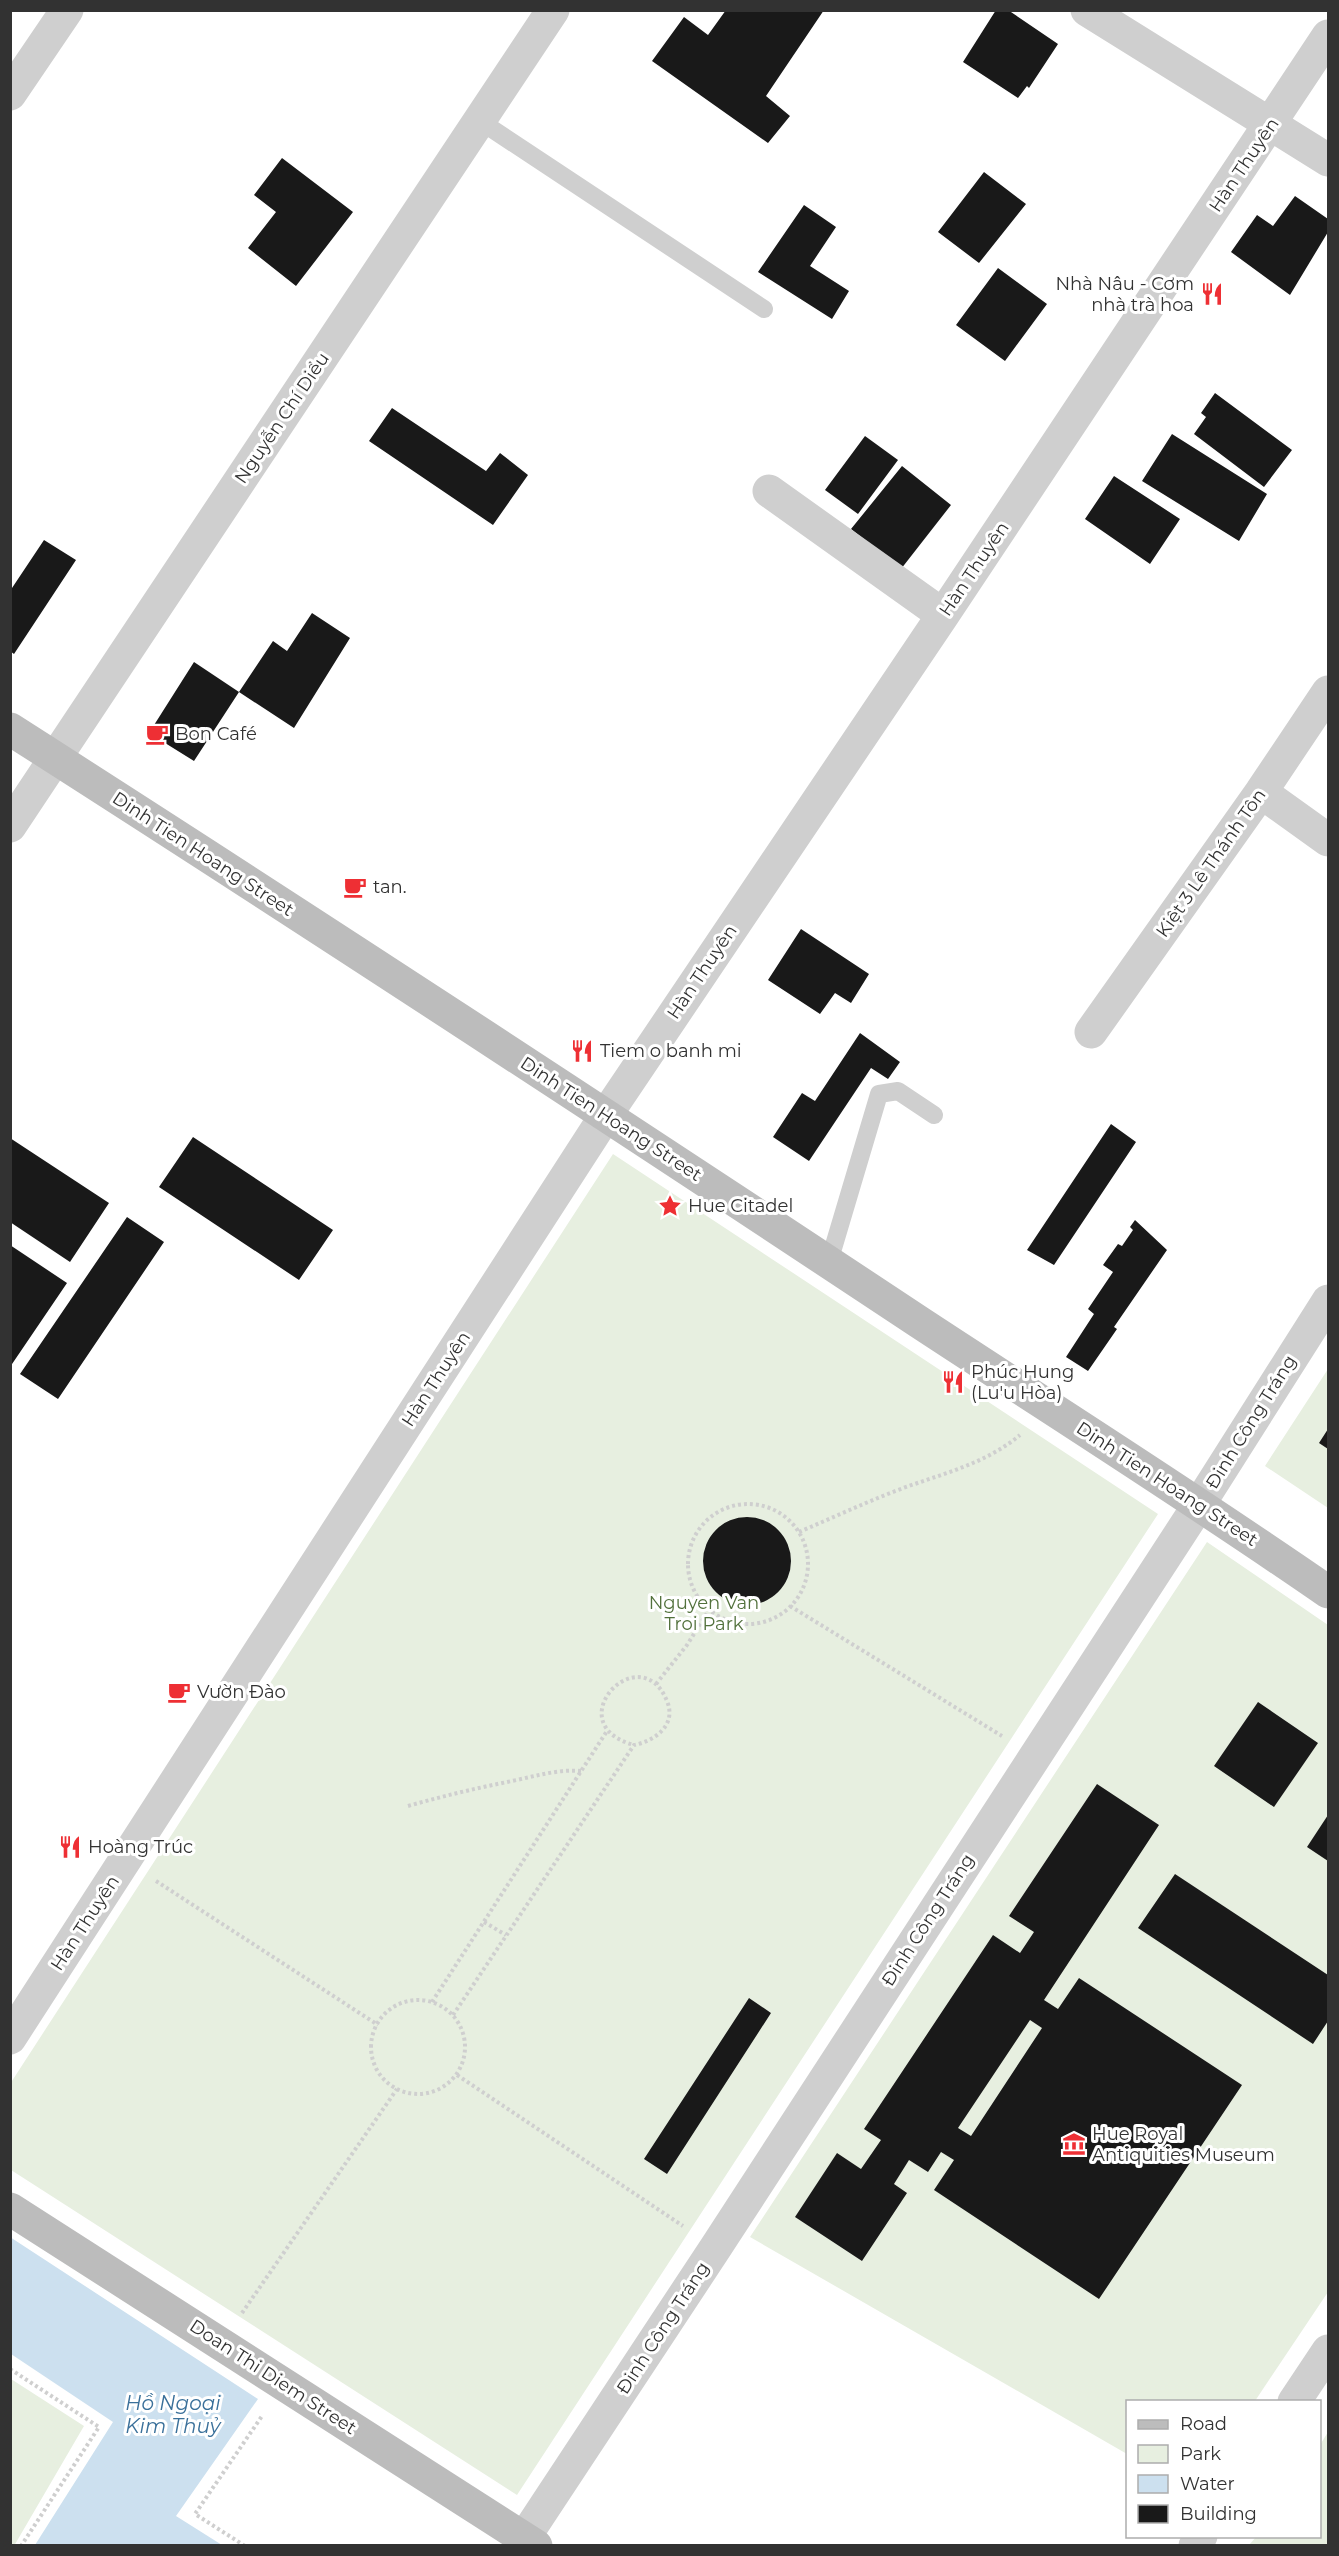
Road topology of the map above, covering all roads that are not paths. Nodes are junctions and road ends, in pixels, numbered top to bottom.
1 (67, 10) edge
2 (553, 10) edge
3 (1087, 10) edge
4 (1329, 36) edge
5 (10, 94) edge
6 (480, 121) junction
7 (1271, 124) junction
8 (1329, 160) edge
9 (764, 309) dead end
10 (768, 491) dead end
11 (943, 615) junction
12 (1329, 692) edge
13 (10, 729) edge
14 (56, 758) junction
15 (1261, 792) junction
16 (10, 826) edge
17 (1329, 840) edge
18 (1091, 1032) dead end
19 (606, 1115) junction
20 (934, 1115) dead end
21 (829, 1262) junction
22 (1329, 1301) edge
23 (1200, 1503) junction
24 (1329, 1592) edge
25 (10, 2038) edge
26 (10, 2209) edge
27 (1329, 2351) edge
28 (1295, 2400) edge
29 (530, 2542) edge

1 - 5 street
2 - 6 street, Nguyễn Chí Diểu
3 - 7 street
4 - 7 street, Hàn Thuyên
6 - 9 lane
6 - 14 street, Nguyễn Chí Diểu
7 - 8 street
7 - 11 street, Hàn Thuyên
10 - 11 street
11 - 19 street, Hàn Thuyên
12 - 15 street, Kiệt 3 Lê Thánh Tôn
13 - 14 main road, Dinh Tien Hoang Street
14 - 16 street, Nguyễn Chí Diểu
14 - 19 main road, Dinh Tien Hoang Street
15 - 17 street
15 - 18 street, Kiệt 3 Lê Thánh Tôn
19 - 21 main road, Dinh Tien Hoang Street
19 - 25 street, Hàn Thuyên
20 - 21 lane
21 - 23 main road, Dinh Tien Hoang Street
22 - 23 street, Đinh Công Tráng
23 - 24 main road, Dinh Tien Hoang Street
23 - 29 street, Đinh Công Tráng
26 - 29 main road, Doan Thi Diem Street
27 - 28 street

